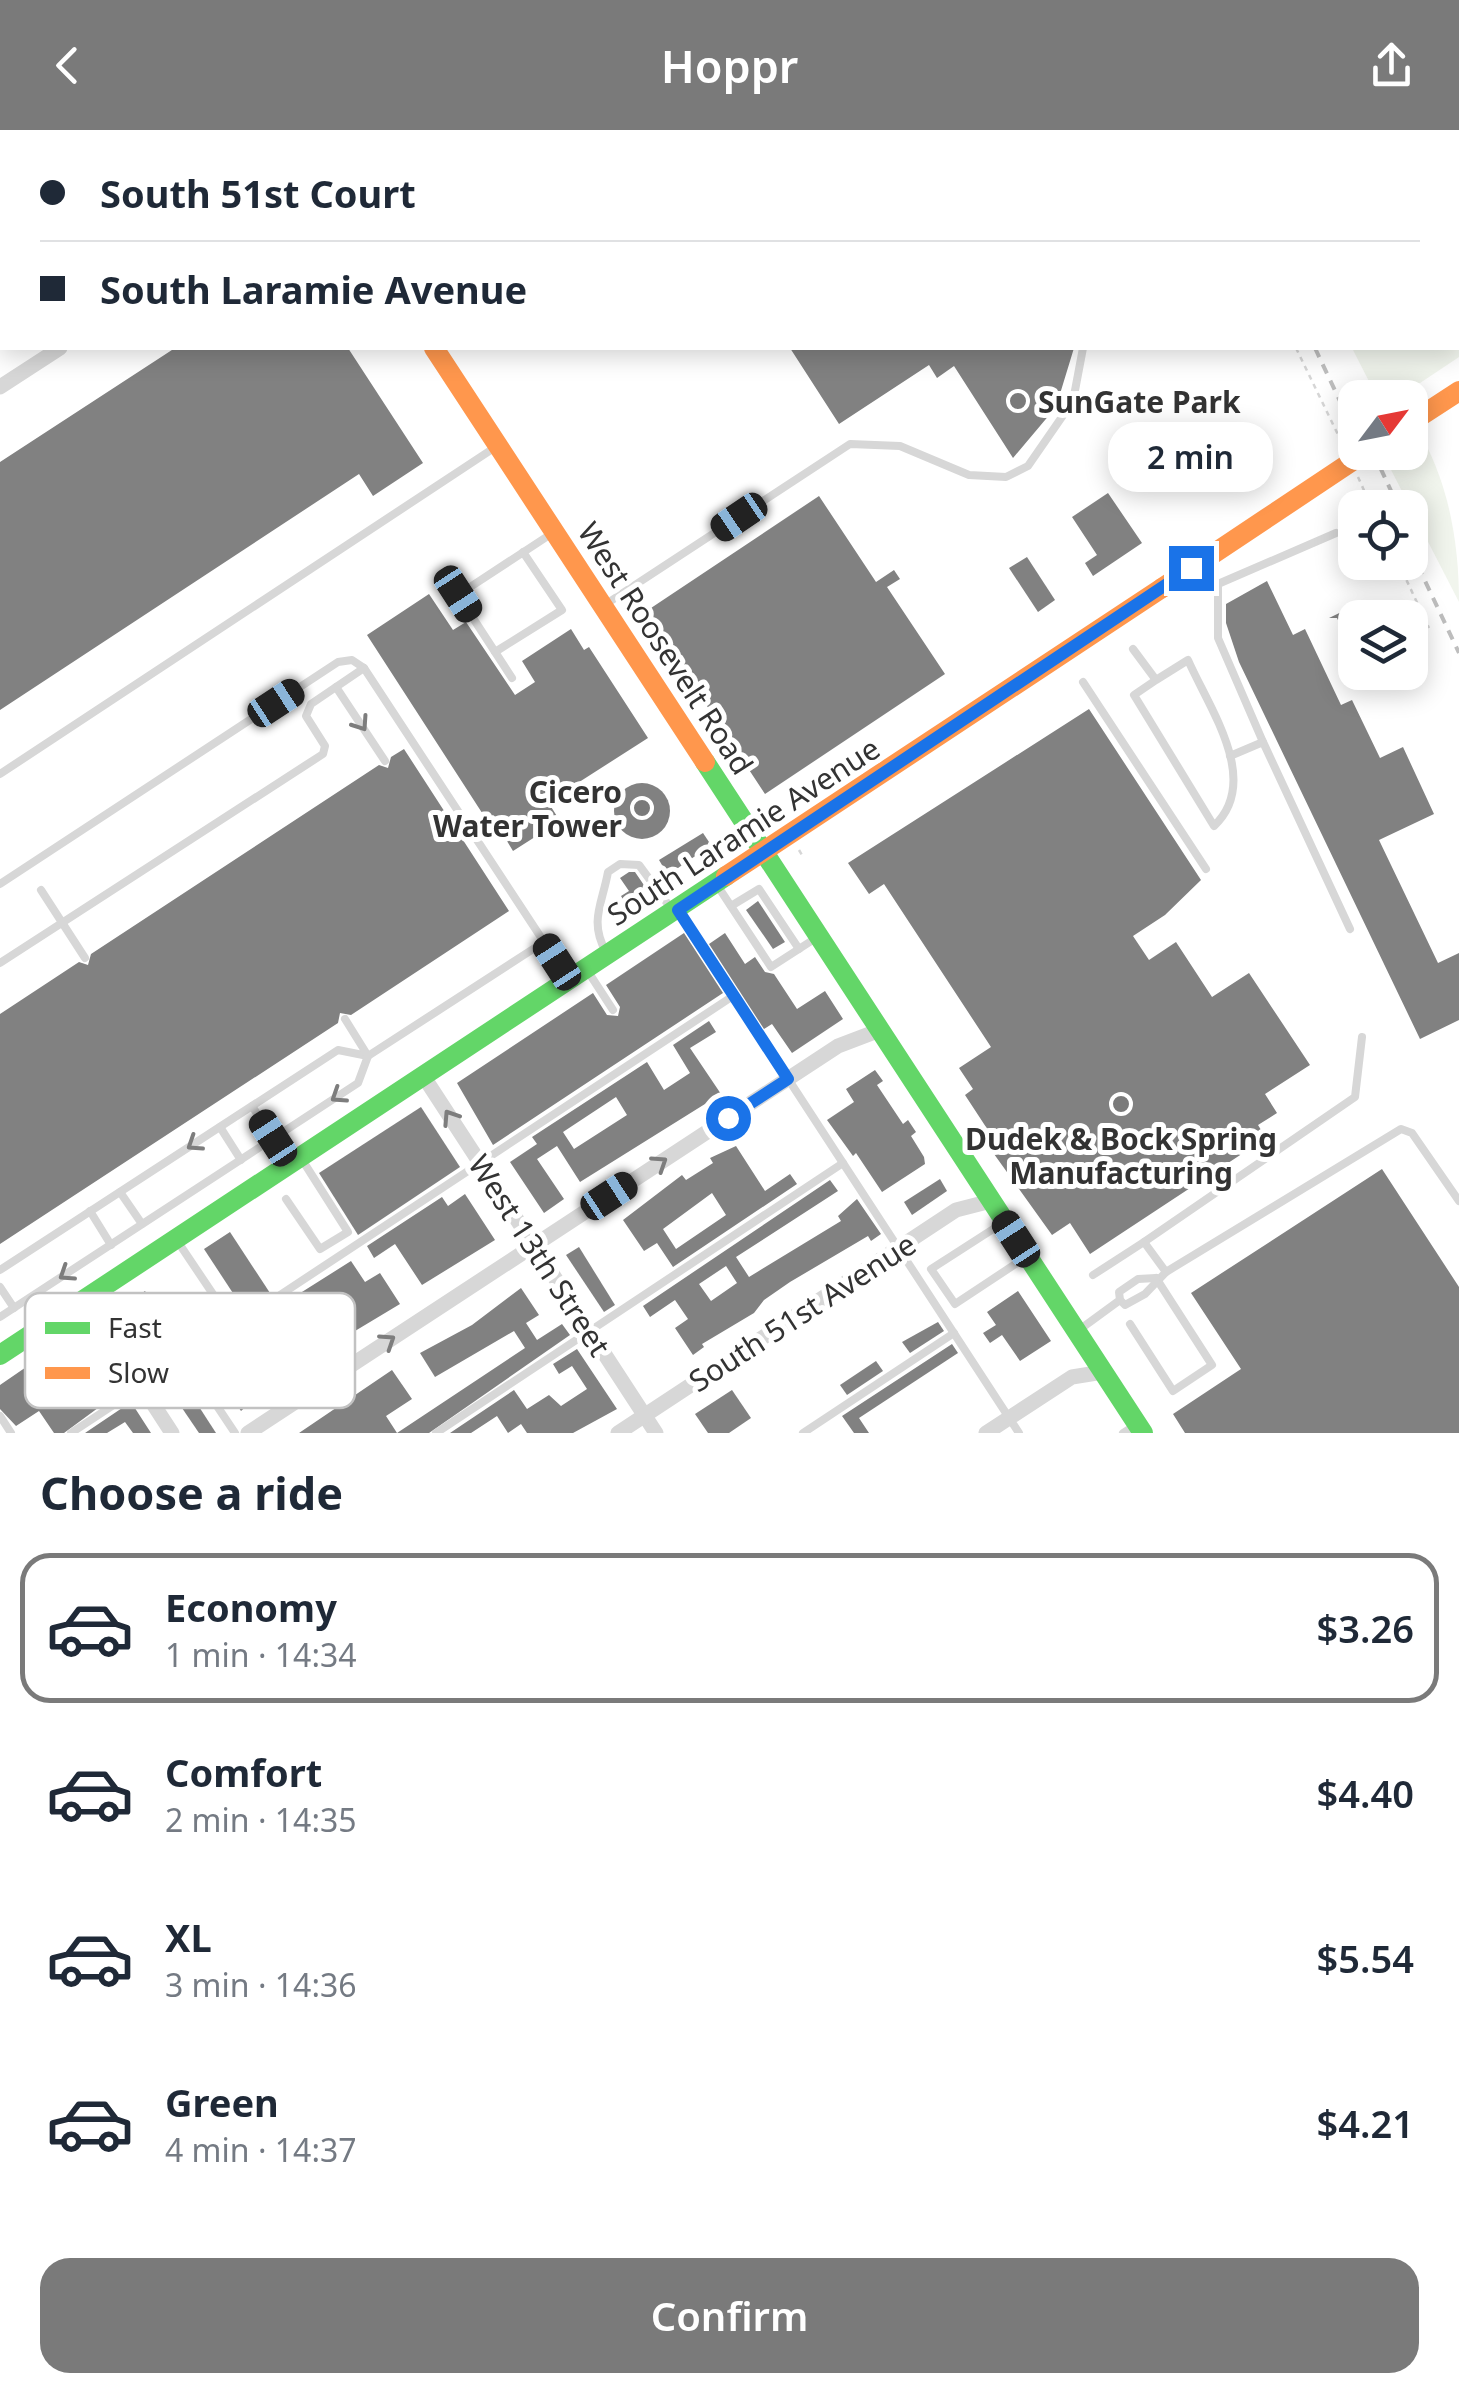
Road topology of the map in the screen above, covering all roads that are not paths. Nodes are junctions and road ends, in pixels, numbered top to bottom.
1 (57, 350) edge
2 (435, 350) edge
3 (1083, 350) edge
4 (0, 388) edge
5 (1459, 391) edge
6 (1428, 412) edge
7 (498, 445) junction
8 (1338, 467) edge
9 (554, 532) junction
10 (1336, 533) dead end
11 (523, 552) junction
12 (603, 606) junction
13 (1133, 649) dead end
14 (495, 652) junction
15 (364, 668) junction
16 (512, 678) dead end
17 (1156, 680) junction
18 (1083, 682) dead end
19 (336, 687) junction
20 (1263, 742) junction
21 (1230, 756) junction
22 (385, 761) dead end
23 (0, 774) edge
24 (765, 853) junction
25 (1206, 869) dead end
26 (0, 884) edge
27 (717, 885) junction
28 (41, 890) dead end
29 (732, 906) junction
30 (676, 912) junction
31 (62, 922) junction
32 (1350, 930) dead end
33 (818, 936) junction
34 (544, 942) junction
35 (799, 949) junction
36 (608, 956) junction
37 (85, 958) dead end
38 (0, 963) edge
39 (578, 975) junction
40 (734, 996) junction
41 (613, 1010) dead end
42 (345, 1018) dead end
43 (880, 1030) junction
44 (1362, 1037) dead end
45 (368, 1056) junction
46 (424, 1077) junction
47 (788, 1079) junction
48 (252, 1106) junction
49 (220, 1127) junction
50 (273, 1138) junction
51 (300, 1158) junction
52 (241, 1160) junction
53 (843, 1163) junction
54 (480, 1164) junction
55 (120, 1192) junction
56 (286, 1199) dead end
57 (991, 1201) junction
58 (1459, 1202) edge
59 (90, 1212) junction
60 (1005, 1222) junction
61 (142, 1224) junction
62 (176, 1239) junction
63 (1144, 1242) junction
64 (111, 1245) junction
65 (534, 1246) junction
66 (898, 1248) junction
67 (1027, 1256) junction
68 (0, 1270) edge
69 (1166, 1272) junction
70 (1094, 1275) dead end
71 (1156, 1278) junction
72 (0, 1287) edge
73 (37, 1293) edge
74 (94, 1293) edge
75 (212, 1293) edge
76 (284, 1293) edge
77 (1120, 1300) junction
78 (25, 1301) edge
79 (14, 1308) junction
80 (0, 1317) edge
81 (1130, 1324) dead end
82 (589, 1331) junction
83 (1076, 1332) junction
84 (954, 1333) junction
85 (25, 1339) edge
86 (0, 1355) edge
87 (355, 1363) edge
88 (1103, 1372) junction
89 (109, 1408) edge
90 (156, 1408) edge
91 (218, 1408) edge
92 (286, 1408) edge
93 (0, 1416) edge
94 (644, 1416) junction
95 (1009, 1418) junction
96 (1134, 1430) edge
97 (11, 1433) edge
98 (71, 1433) edge
99 (172, 1433) edge
100 (234, 1433) edge
101 (248, 1433) edge
102 (436, 1433) edge
103 (618, 1433) edge
104 (656, 1433) edge
105 (803, 1433) edge
106 (986, 1433) edge
107 (1019, 1433) edge

1 - 4 street
2 - 7 main road, West Roosevelt Road
3 - 12 lane
5 - 6 main road
7 - 9 main road, West Roosevelt Road
7 - 23 lane
8 - 24 main road, South Laramie Avenue, bridge
9 - 11 lane
9 - 12 main road, West Roosevelt Road
10 - 20 lane
11 - 14 lane
11 - 14 lane
12 - 24 main road, West Roosevelt Road
13 - 17 lane
14 - 16 lane
15 - 19 lane
15 - 26 lane
15 - 34 lane
17 - 21 lane
17 - 21 lane
18 - 25 lane
19 -> 22 lane
19 - 31 lane
20 - 21 lane
20 - 32 lane
24 - 27 main road, South Laramie Avenue
24 - 33 main road, West Roosevelt Road
27 - 29 lane
27 - 30 main road, South Laramie Avenue
28 - 31 lane
29 - 35 lane
29 - 35 lane
30 - 36 main road, South Laramie Avenue
30 - 36 lane
30 - 40 lane
31 - 37 lane
31 - 38 lane
33 - 35 lane
33 - 43 main road, West Roosevelt Road
34 - 39 lane
34 - 45 lane
36 - 39 main road, South Laramie Avenue
39 - 41 lane
39 - 46 main road, South Laramie Avenue
40 - 47 lane
40 - 54 lane
42 - 45 lane
43 - 47 street
43 - 57 main road, West Roosevelt Road
44 - 63 lane
45 - 48 lane
45 -> 50 lane
46 - 51 main road, South Laramie Avenue
54 -> 46 street, West 13th Street
47 - 53 lane
65 -> 47 street
48 - 49 lane
48 - 50 lane
49 - 52 lane
49 -> 55 lane
50 - 52 lane
51 - 56 lane
51 - 62 main road, South Laramie Avenue
52 - 61 lane
53 - 66 lane
53 - 82 lane
54 - 65 street, West 13th Street
54 - 76 lane
55 - 59 lane
55 - 61 lane
57 - 60 main road, West Roosevelt Road
57 - 66 street, South 51st Avenue
58 - 69 lane
59 - 64 lane
59 - 68 lane
60 - 67 main road, West Roosevelt Road
60 - 67 lane
61 - 64 lane
62 - 74 main road, South Laramie Avenue
62 - 75 lane
63 - 69 lane
63 - 70 lane
64 -> 73 lane
65 - 82 street, West 13th Street
87 -> 65 street
66 - 84 lane
66 - 94 street, South 51st Avenue
67 - 83 main road, West Roosevelt Road
69 - 71 lane
71 - 77 lane
71 - 77 lane
71 - 81 lane
72 - 79 lane
77 - 83 lane
78 -> 79 lane
79 - 80 lane
82 - 94 street, West 13th Street
82 - 102 lane
83 - 88 main road, West Roosevelt Road
84 - 95 lane
84 - 105 lane
85 - 86 main road, South Laramie Avenue
88 - 95 street
88 - 96 main road, West Roosevelt Road
89 - 98 lane
90 - 99 street
91 - 100 lane
101 -> 92 street
93 - 97 lane
94 - 103 street, South 51st Avenue
94 - 104 street, West 13th Street
95 - 106 street
95 - 107 lane

